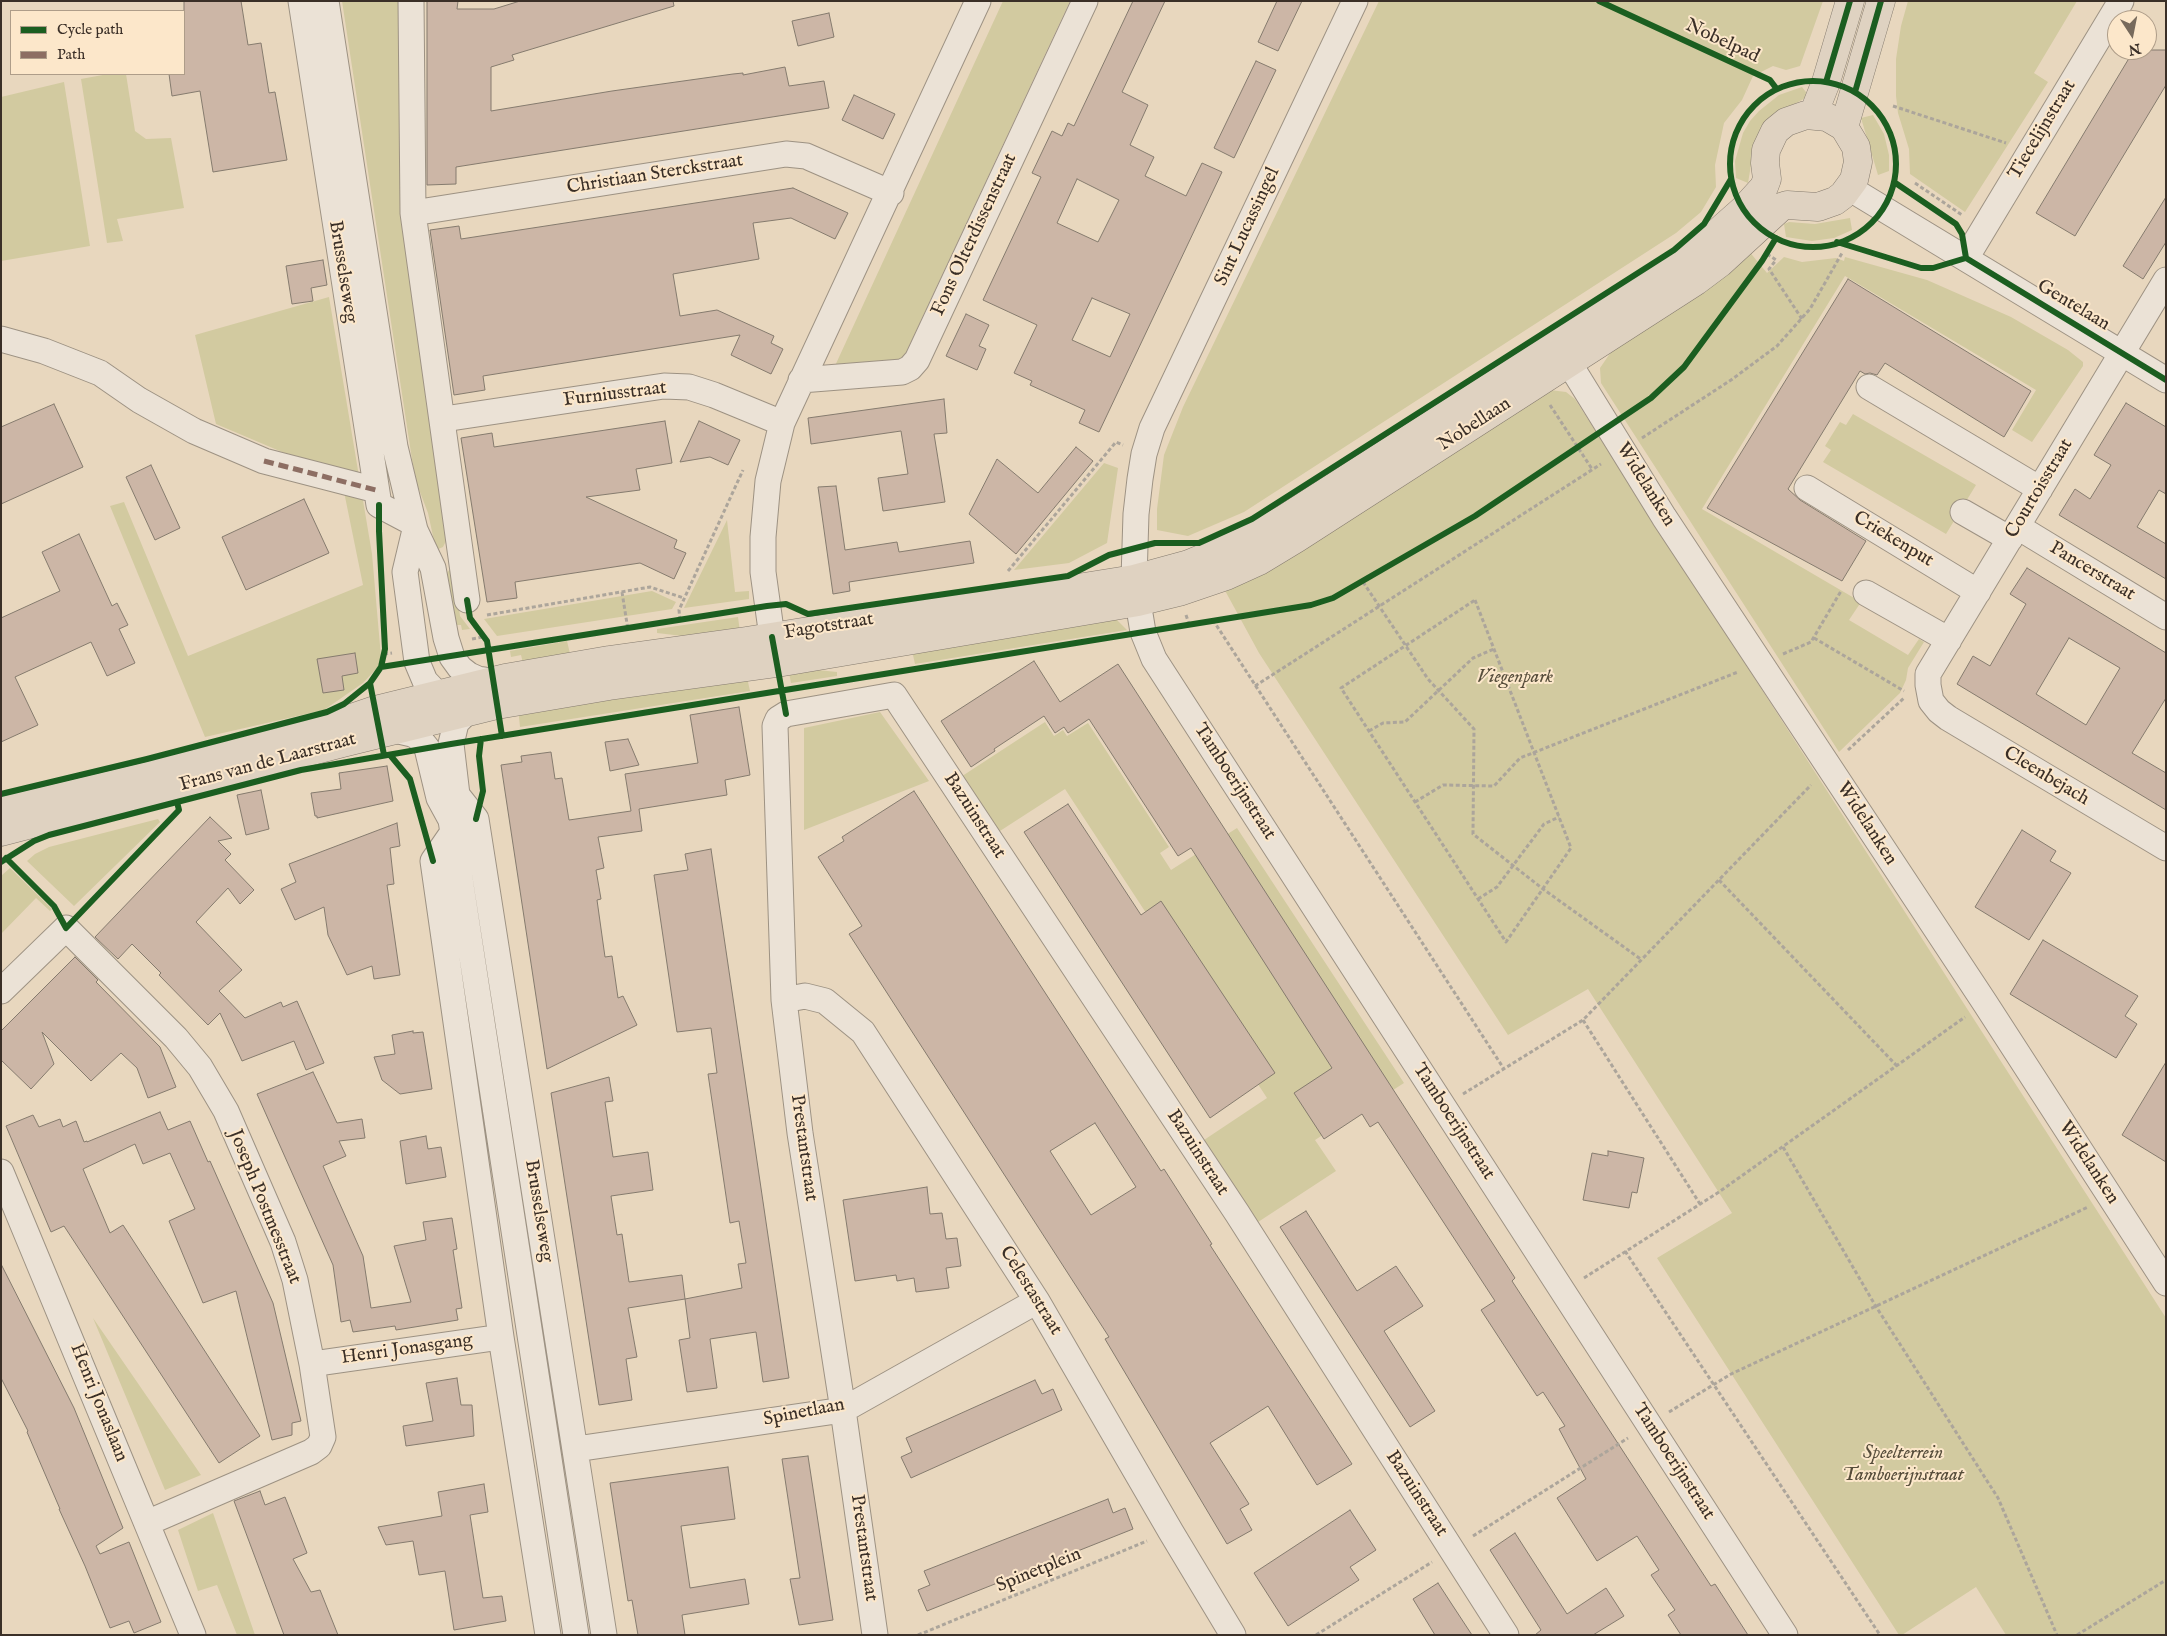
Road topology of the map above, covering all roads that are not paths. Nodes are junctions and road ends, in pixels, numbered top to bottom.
1 (300, 1) edge
2 (326, 1) edge
3 (411, 1) edge
4 (978, 1) edge
5 (1085, 1) edge
6 (1355, 1) edge
7 (1850, 1) edge
8 (1882, 1) edge
9 (2121, 1) edge
10 (1813, 115) junction
11 (1844, 127) junction
12 (1849, 188) junction
13 (891, 193) junction
14 (414, 213) junction
15 (1966, 258) junction
16 (2166, 280) edge
17 (1, 339) edge
18 (2122, 352) junction
19 (1569, 363) junction
20 (801, 380) junction
21 (2166, 380) edge
22 (1869, 387) dead end
23 (444, 419) junction
24 (782, 423) junction
25 (1807, 488) dead end
26 (2040, 489) junction
27 (376, 490) junction
28 (1963, 512) dead end
29 (414, 526) junction
30 (2014, 533) junction
31 (458, 543) junction
32 (434, 568) junction
33 (405, 572) junction
34 (1136, 590) junction
35 (1978, 592) junction
36 (1866, 594) road end
37 (469, 609) road end
38 (2166, 617) edge
39 (772, 636) junction
40 (1949, 640) junction
41 (417, 662) junction
42 (492, 681) junction
43 (437, 695) junction
44 (1931, 701) joint
45 (467, 712) junction
46 (786, 714) joint
47 (394, 718) junction
48 (154, 784) junction
49 (457, 795) junction
50 (1, 811) edge
51 (452, 826) junction
52 (1, 832) edge
53 (2166, 848) edge
54 (1, 991) edge
55 (784, 1000) junction
56 (1, 1172) edge
57 (2166, 1283) edge
58 (1037, 1301) junction
59 (502, 1337) junction
60 (312, 1364) junction
61 (843, 1410) junction
62 (576, 1449) junction
63 (147, 1523) junction
64 (192, 1635) edge
65 (548, 1635) edge
66 (576, 1635) edge
67 (604, 1635) edge
68 (875, 1635) edge
69 (1233, 1635) edge
70 (1506, 1635) edge
71 (1785, 1635) edge

1 - 27 street, Brusselseweg
2 - 29 street, Brusselseweg
3 - 14 street
4 - 13 street
5 - 20 street, Fons Olterdissenstraat
6 - 34 street, Sint Lucassingel
7 - 10 main road
8 - 11 main road
9 - 15 street, Tiecelijnstraat
10 - 11 main road
10 - 34 main road, Nobellaan
11 - 12 main road
12 - 15 street, Gentelaan
12 - 19 main road, Nobellaan
13 - 14 street, Christiaan Sterckstraat
13 - 20 street
14 - 23 street
15 - 18 street, Gentelaan
16 - 18 street, Courtoisstraat
17 - 27 street
18 - 21 street, Gentelaan
18 - 26 street, Courtoisstraat
19 - 34 main road, Nobellaan
19 - 57 street, Widelanken
20 - 24 street
22 - 26 street
23 - 24 street, Furniusstraat
23 - 31 street
24 - 39 street
25 - 35 street, Criekenput
26 - 30 street, Courtoisstraat
27 - 29 street, Brusselseweg
28 - 30 street, Pancerstraat
29 - 32 street, Brusselseweg
29 - 33 street, Brusselseweg
30 - 35 street, Courtoisstraat
30 - 38 street, Pancerstraat
31 - 32 street
31 - 37 street
32 - 33 street
32 - 42 street, Brusselseweg
33 - 41 street, Brusselseweg
34 - 39 main road, Fagotstraat
34 - 45 main road, Fagotstraat
34 - 71 street, Tamboerijnstraat
35 - 40 street, Courtoisstraat
36 - 40 street
39 - 42 main road, Fagotstraat
40 - 44 street, Courtoisstraat
41 - 43 street, Brusselseweg
41 - 47 street, Brusselseweg
42 - 43 main road, Fagotstraat
43 - 45 street, Brusselseweg
43 - 47 main road, Frans van de Laarstraat
44 - 53 street, Cleenbejach
45 - 47 main road, Frans van de Laarstraat
45 - 49 street, Brusselseweg
46 - 55 street, Prestantstraat
46 - 70 street, Bazuinstraat
47 - 48 main road, Frans van de Laarstraat
47 - 51 street, Brusselseweg
48 - 50 main road
48 - 52 main road
49 - 51 street, Brusselseweg
49 - 62 street, Brusselseweg
51 - 59 street, Brusselseweg
51 - 66 street, Brusselseweg
54 - 60 street, Joseph Postmesstraat
55 - 58 street, Celestastraat
55 - 61 street, Prestantstraat
56 - 63 street, Henri Jonaslaan
58 - 61 street, Spinetlaan
58 - 69 street, Celestastraat
59 - 60 street, Henri Jonasgang
59 - 65 street, Brusselseweg
60 - 63 street, Joseph Postmesstraat
61 - 62 street, Spinetlaan
61 - 68 street, Prestantstraat
62 - 67 street, Brusselseweg
63 - 64 street, Henri Jonaslaan

